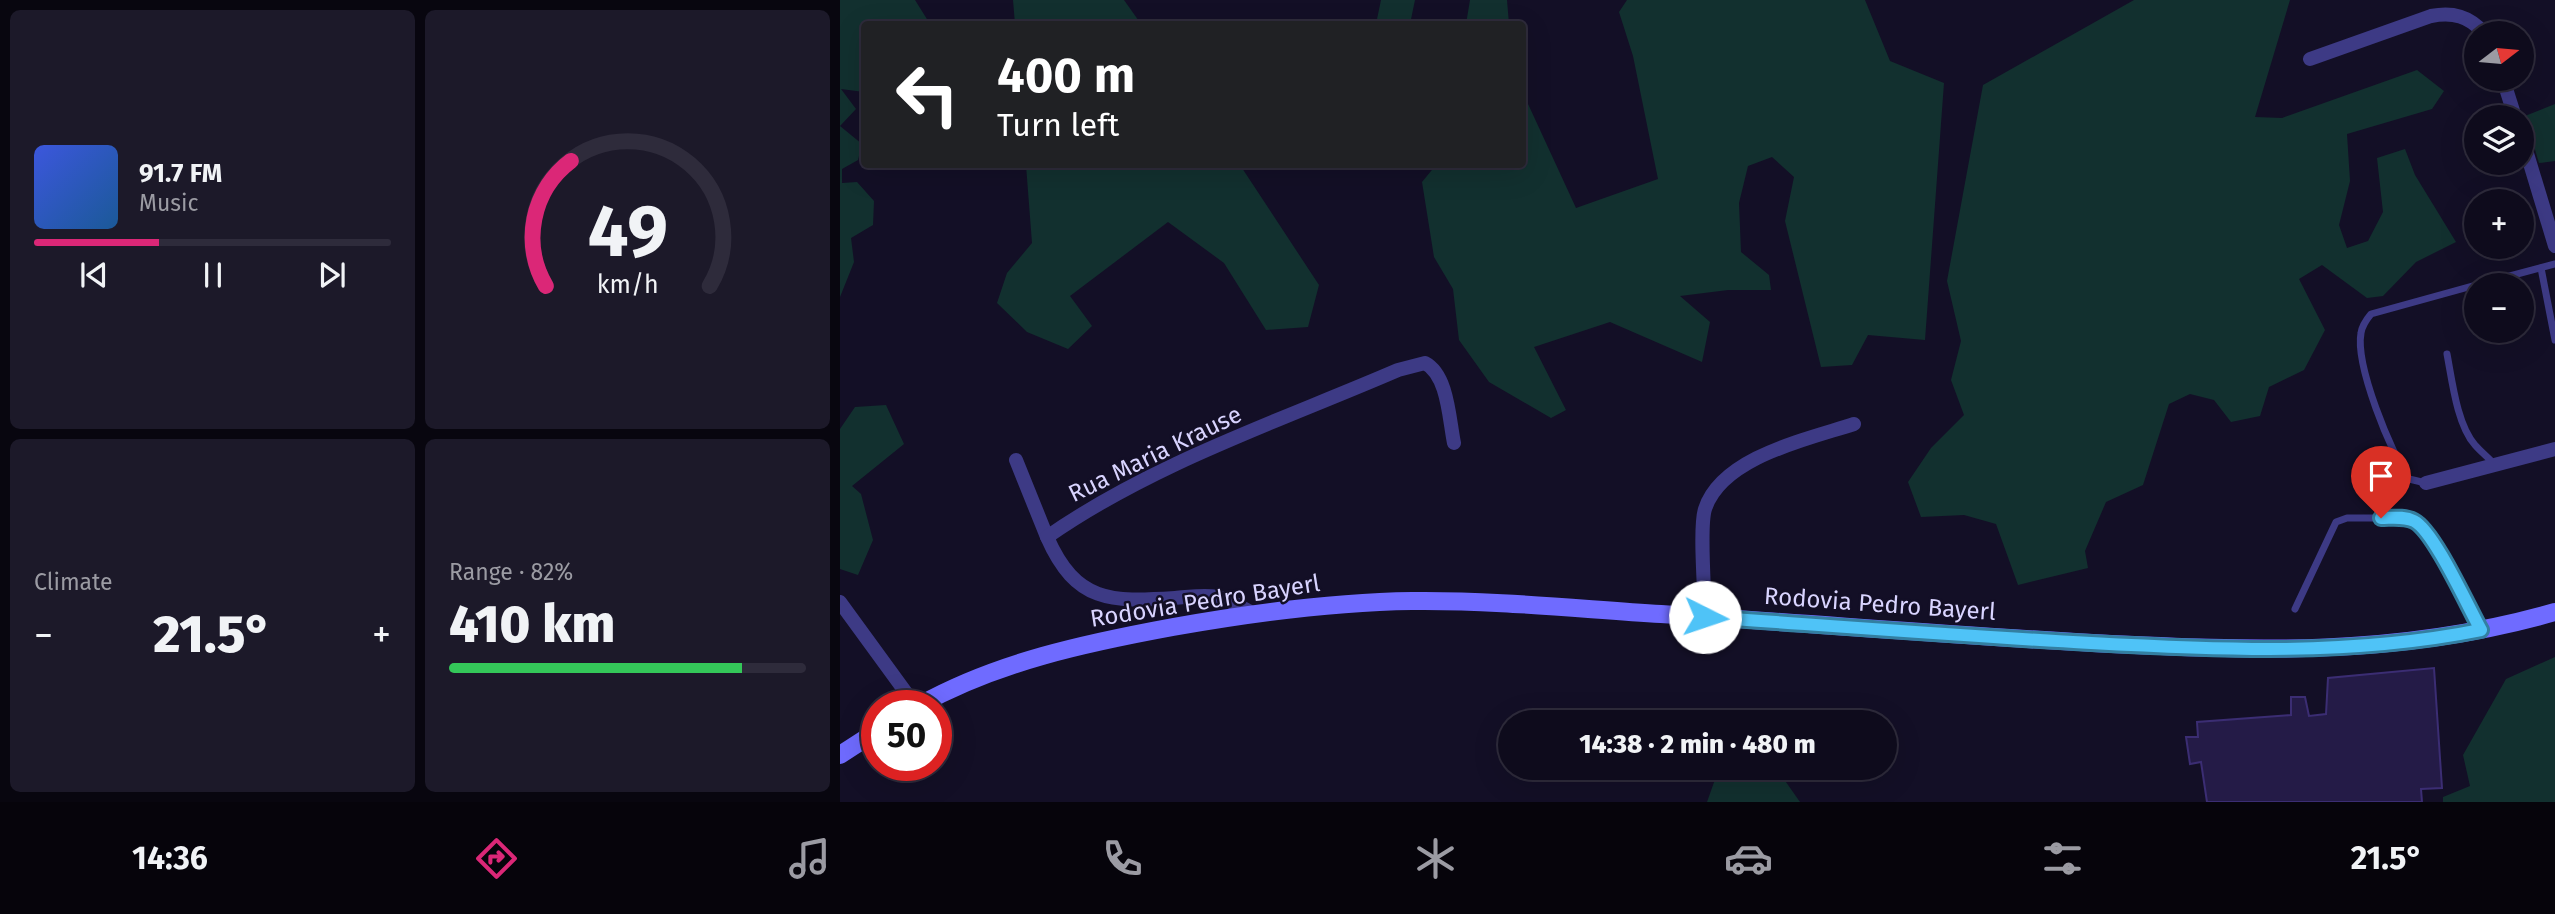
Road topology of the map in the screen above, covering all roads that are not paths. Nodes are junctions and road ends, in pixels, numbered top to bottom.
1 (2473, 21) edge
2 (2310, 59) dead end
3 (2534, 175) edge
4 (2555, 246) edge
5 (2555, 264) edge
6 (2541, 268) junction
7 (2522, 273) edge
8 (2464, 288) edge
9 (2555, 340) edge
10 (2447, 354) dead end
11 (1854, 424) dead end
12 (1454, 443) dead end
13 (2555, 449) edge
14 (1016, 460) dead end
15 (2495, 465) junction
16 (2427, 483) joint
17 (1047, 537) junction
18 (840, 602) edge
19 (2295, 609) dead end
20 (2555, 612) edge
21 (1252, 613) junction
22 (1705, 617) junction
23 (2481, 630) junction
24 (907, 690) edge
25 (950, 690) edge
26 (861, 741) edge
27 (840, 755) edge

1 - 2 street
3 - 4 street
5 - 6 lane
6 - 7 lane
6 - 9 lane
8 - 16 lane
10 - 15 lane
11 - 22 street
12 - 17 street, Rua Maria Krause
13 - 15 street
14 - 17 street
15 - 16 street
17 - 21 street
18 - 24 street
19 - 23 lane
20 - 23 main road, Rodovia Pedro Bayerl
21 - 22 main road, Rodovia Pedro Bayerl
21 - 25 main road, Rodovia Pedro Bayerl
22 - 23 main road, Rodovia Pedro Bayerl
26 - 27 main road

